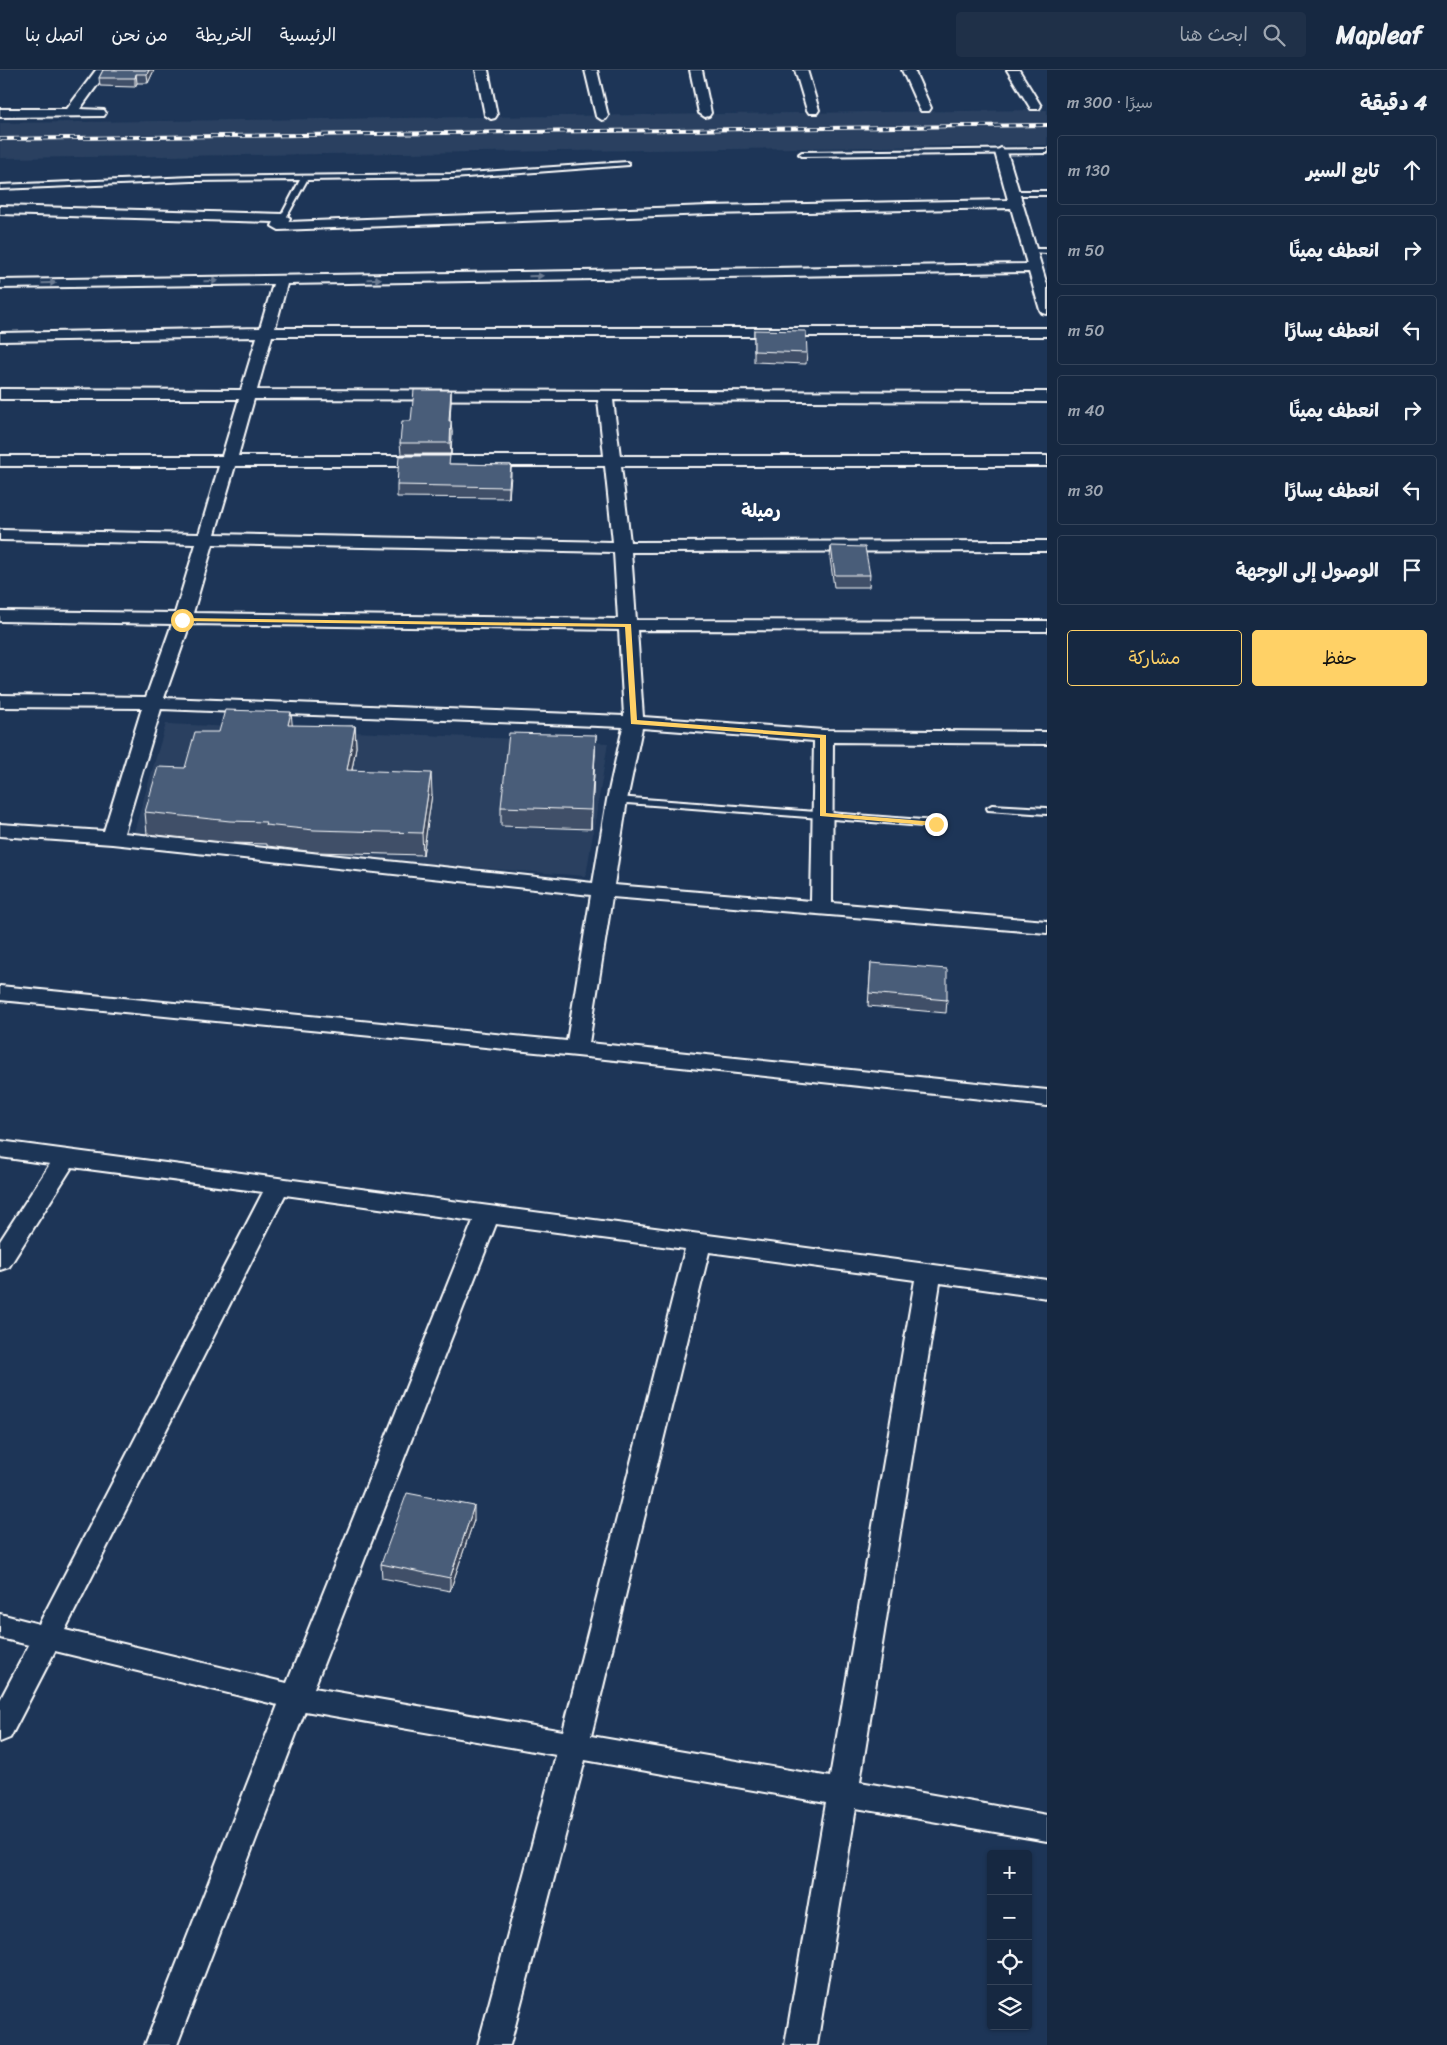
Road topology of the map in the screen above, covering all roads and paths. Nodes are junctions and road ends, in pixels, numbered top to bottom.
1 (102, 70) edge
2 (482, 70) edge
3 (591, 70) edge
4 (696, 70) edge
5 (801, 70) edge
6 (908, 70) edge
7 (1013, 70) edge
8 (1035, 106) dead end
9 (925, 108) dead end
10 (813, 110) dead end
11 (0, 113) edge
12 (71, 113) junction
13 (100, 113) dead end
14 (705, 113) dead end
15 (491, 115) dead end
16 (602, 116) dead end
17 (1047, 151) edge
18 (1001, 152) junction
19 (802, 154) dead end
20 (627, 164) dead end
21 (304, 179) junction
22 (0, 188) edge
23 (1047, 193) edge
24 (1016, 198) junction
25 (0, 210) edge
26 (283, 218) junction
27 (1047, 251) edge
28 (1032, 258) junction
29 (0, 272) edge
30 (282, 280) junction
31 (0, 284) edge
32 (1047, 310) edge
33 (266, 332) junction
34 (1047, 332) edge
35 (0, 337) edge
36 (0, 394) edge
37 (248, 394) junction
38 (604, 395) junction
39 (1047, 397) edge
40 (0, 461) edge
41 (229, 461) junction
42 (614, 461) junction
43 (1047, 461) edge
44 (0, 535) edge
45 (206, 539) junction
46 (1047, 546) edge
47 (622, 547) junction
48 (0, 616) edge
49 (182, 620) junction
50 (628, 625) junction
51 (1047, 626) edge
52 (0, 701) edge
53 (153, 703) junction
54 (634, 722) junction
55 (824, 736) junction
56 (1047, 738) edge
57 (617, 800) junction
58 (992, 808) dead end
59 (1047, 811) edge
60 (822, 815) junction
61 (936, 824) dead end
62 (0, 830) edge
63 (112, 838) junction
64 (604, 890) junction
65 (821, 908) junction
66 (1047, 927) edge
67 (0, 994) edge
68 (577, 1048) junction
69 (1047, 1098) edge
70 (0, 1149) edge
71 (66, 1158) junction
72 (278, 1186) junction
73 (488, 1214) junction
74 (699, 1243) junction
75 (0, 1261) edge
76 (929, 1273) junction
77 (1047, 1289) edge
78 (0, 1626) edge
79 (47, 1637) junction
80 (296, 1697) junction
81 (0, 1729) edge
82 (574, 1746) junction
83 (843, 1793) junction
84 (1047, 1828) edge
85 (161, 2045) edge
86 (494, 2045) edge
87 (801, 2045) edge

1 - 12 street
2 - 15 street
3 - 16 street
4 - 14 street
5 - 10 street
6 - 9 street
7 - 8 street
11 - 12 street
12 - 13 street
17 - 18 lane
18 - 19 lane
18 - 24 street
20 - 21 lane
21 - 22 lane
21 - 26 lane
23 - 24 lane
24 - 26 street
24 - 28 street
25 - 26 street
27 - 28 lane
28 - 29 street
30 -> 28 street
28 - 32 street
31 -> 30 street
30 - 33 street
33 - 34 street
33 - 35 street
33 - 37 street
36 - 37 street
37 - 38 street
37 - 41 street
38 - 39 street
38 - 42 street
40 - 41 street
41 - 42 street
41 - 45 street
42 - 43 street
42 - 47 street
44 - 45 street
45 - 47 street
45 - 49 street
46 - 47 street
47 - 50 street
48 - 49 street
49 - 50 street
49 - 53 street
50 - 51 street
50 - 54 street
52 - 53 street
53 - 54 street
53 - 63 street
54 - 55 street
54 - 57 street
55 - 56 street
55 - 60 street
57 - 60 lane
57 - 64 street
58 - 59 lane
60 - 61 lane
60 - 65 street
62 - 63 street
63 - 64 street
64 - 65 street
64 - 68 street
65 - 66 street
67 - 68 street
68 - 69 street
70 - 71 street
71 - 72 street
71 - 75 street
72 - 73 street
72 - 79 street
73 - 74 street
73 - 80 street
74 - 76 street
74 - 82 street
76 - 77 street
76 - 83 street
78 - 79 street
79 - 80 street
79 - 81 street
80 - 82 street
80 - 85 street
82 - 83 street
82 - 86 street
83 - 84 street
83 - 87 street

